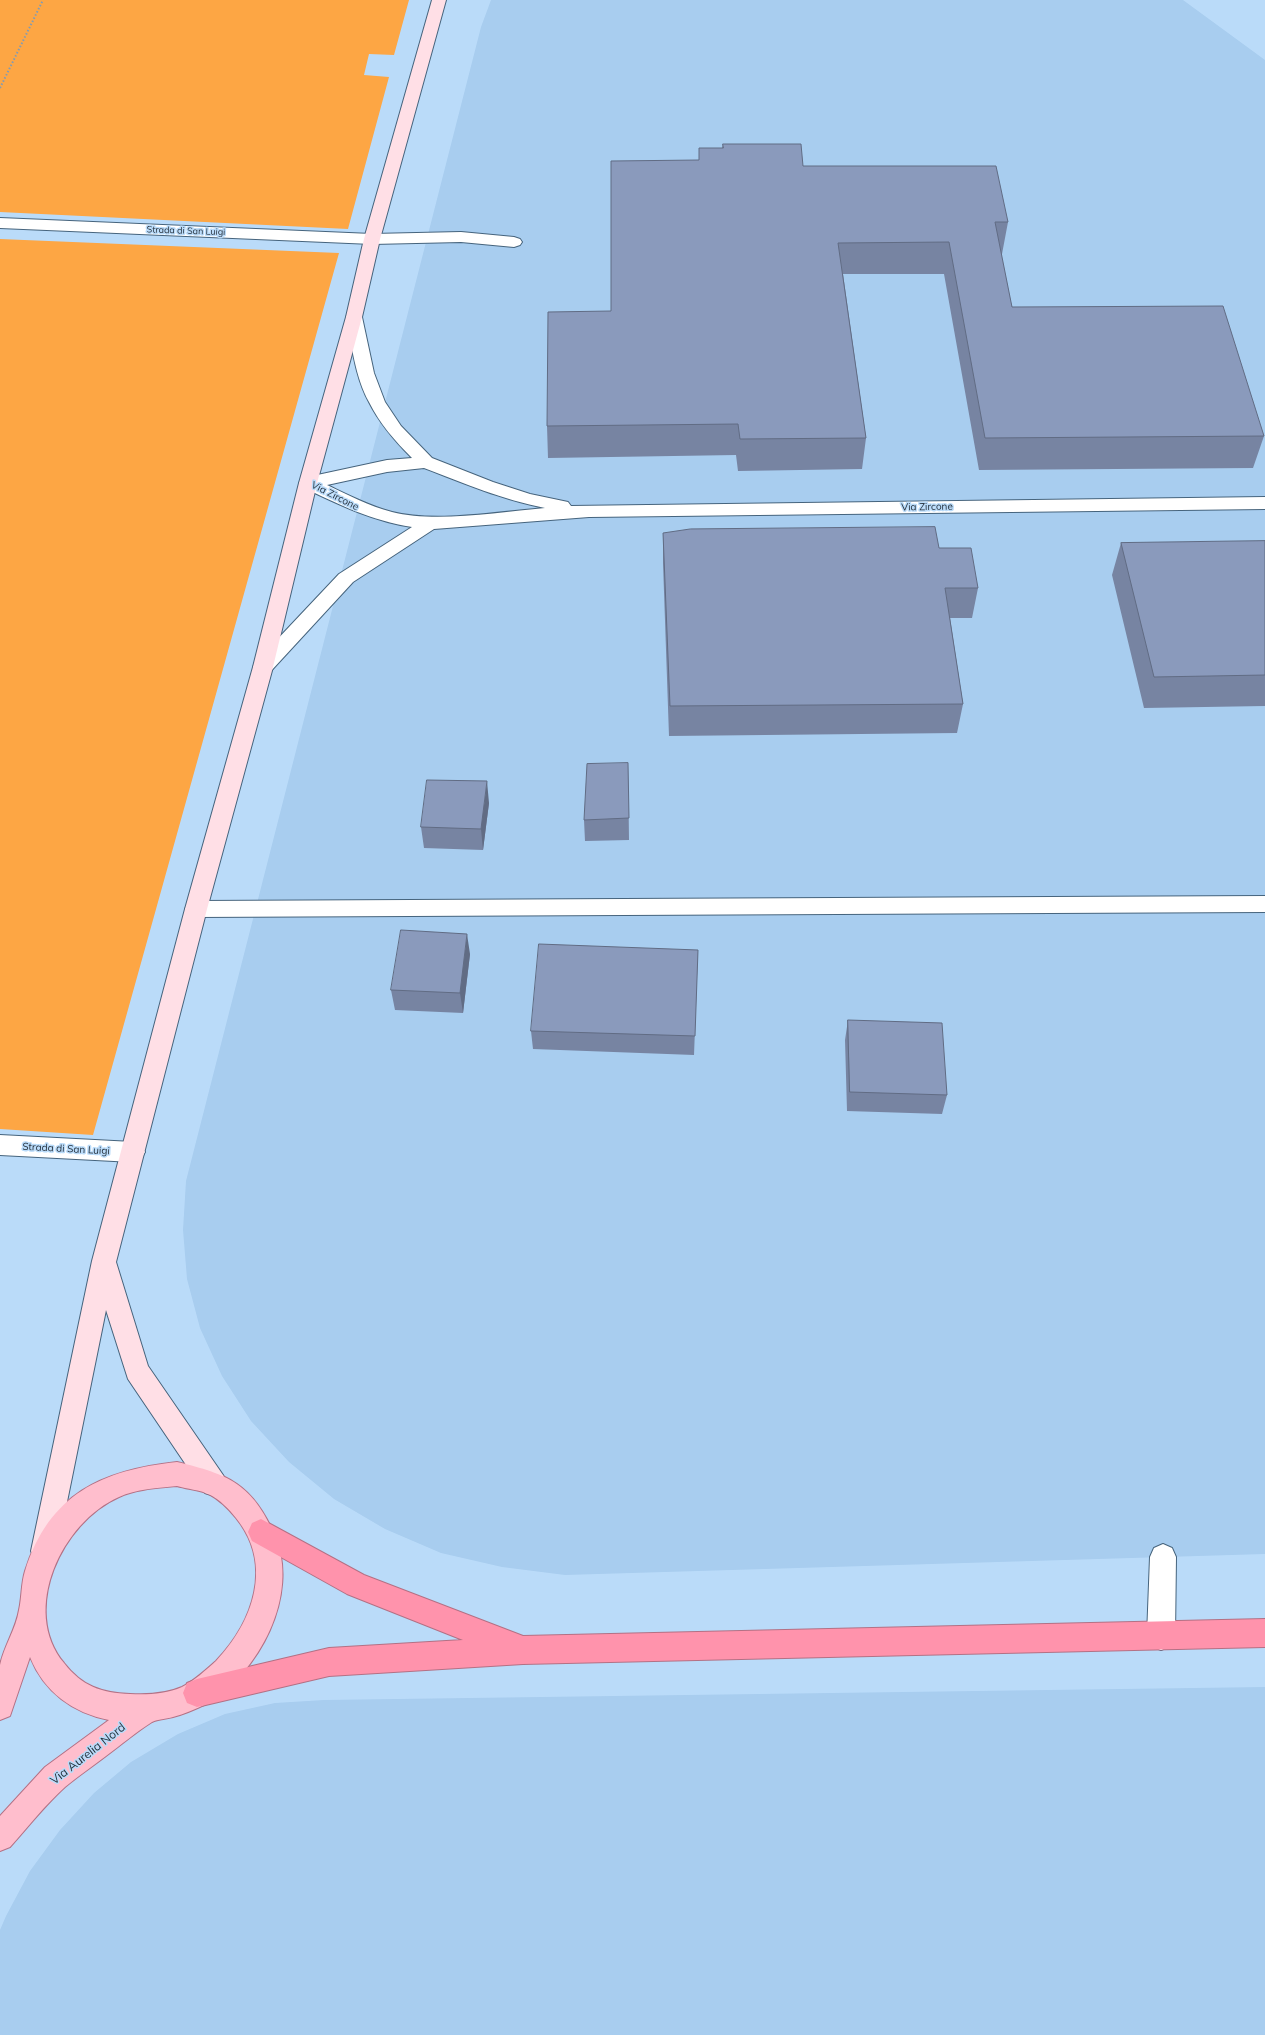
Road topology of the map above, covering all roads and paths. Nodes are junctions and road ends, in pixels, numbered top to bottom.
1 (44, 0) edge
2 (439, 0) edge
3 (0, 88) edge
4 (0, 223) edge
5 (372, 239) junction
6 (514, 242) dead end
7 (354, 317) junction
8 (426, 462) junction
9 (308, 483) junction
10 (1265, 503) edge
11 (589, 512) junction
12 (430, 523) junction
13 (263, 667) junction
14 (1265, 904) edge
15 (196, 909) junction
16 (0, 1145) edge
17 (132, 1152) junction
18 (104, 1261) junction
19 (214, 1484) junction
20 (261, 1532) junction
21 (42, 1556) junction
22 (1163, 1557) dead end
23 (31, 1614) junction
24 (1265, 1633) edge
25 (1160, 1636) junction
26 (523, 1650) junction
27 (197, 1693) junction
28 (0, 1706) edge
29 (147, 1709) junction
30 (0, 1837) edge

1 - 3 path
2 - 5 main road
4 - 5 street, Strada di San Luigi
5 - 6 street, Strada di San Luigi
5 - 7 main road
7 - 8 street, Via Zircone
7 - 9 main road
8 - 9 street, Via Zircone
8 - 11 street, Via Zircone
9 - 12 street, Via Zircone
9 - 13 main road
10 - 11 street, Via Zircone
11 - 12 street, Via Zircone
12 - 13 street, Via Zircone
13 - 15 main road
14 - 15 street
15 - 17 main road
16 - 17 street, Strada di San Luigi
17 - 18 main road
18 - 19 main road
18 - 21 main road
19 - 20 main road
19 - 21 main road
20 - 26 highway
20 - 27 main road
21 - 23 main road
22 - 25 street
23 - 28 main road
23 - 29 main road
24 - 25 highway
25 - 26 highway
26 - 27 highway
27 - 29 main road
29 - 30 main road, Via Aurelia Nord

